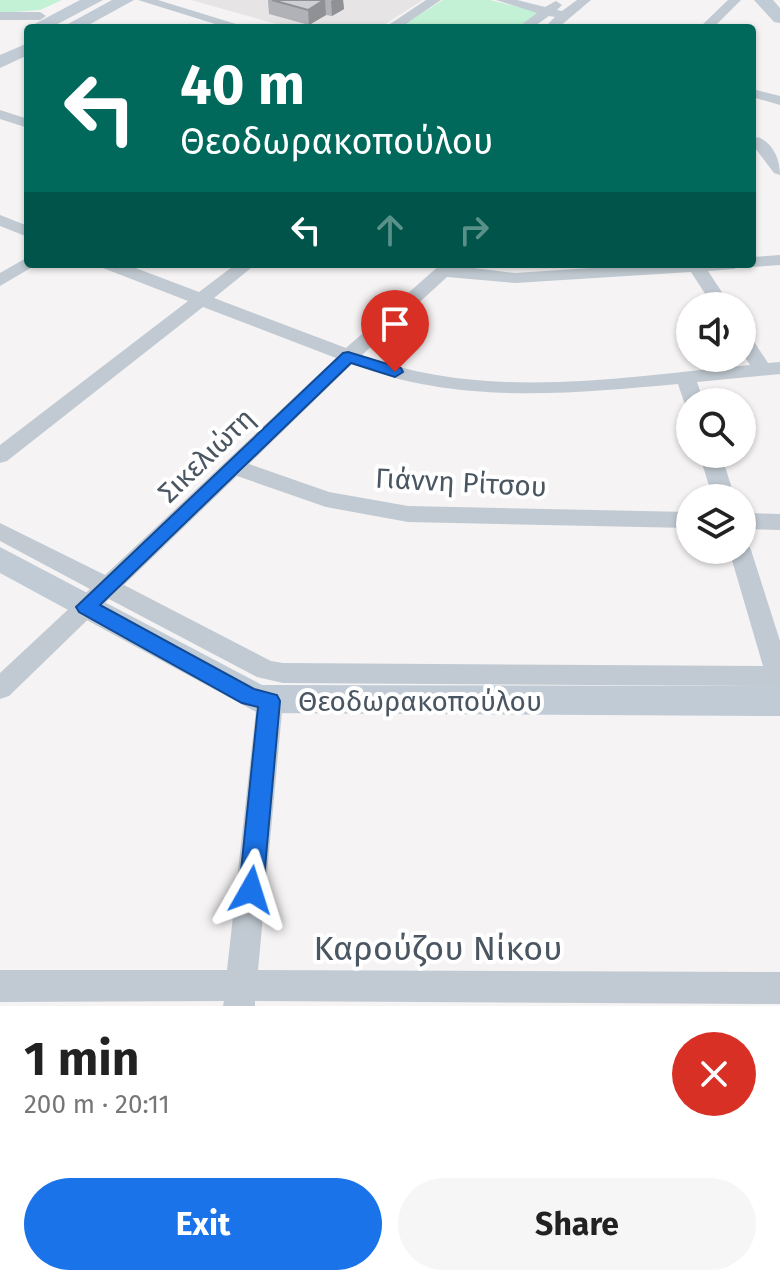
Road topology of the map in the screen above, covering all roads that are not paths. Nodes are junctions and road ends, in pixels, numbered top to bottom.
1 (94, 0) edge
2 (125, 0) edge
3 (144, 0) edge
4 (435, 0) edge
5 (502, 0) edge
6 (562, 0) edge
7 (585, 0) edge
8 (735, 0) edge
9 (763, 0) edge
10 (547, 11) junction
11 (0, 16) edge
12 (565, 16) junction
13 (780, 18) edge
14 (38, 22) edge
15 (76, 24) edge
16 (228, 24) edge
17 (397, 24) edge
18 (529, 24) edge
19 (554, 24) edge
20 (710, 24) edge
21 (24, 34) edge
22 (0, 45) edge
23 (24, 50) edge
24 (0, 62) edge
25 (756, 94) edge
26 (780, 101) edge
27 (0, 114) edge
28 (24, 123) edge
29 (780, 141) edge
30 (756, 142) edge
31 (756, 143) edge
32 (780, 170) edge
33 (0, 220) edge
34 (24, 230) edge
35 (780, 260) edge
36 (756, 262) edge
37 (24, 265) edge
38 (119, 268) edge
39 (242, 268) edge
40 (447, 268) edge
41 (454, 268) edge
42 (666, 268) edge
43 (697, 268) edge
44 (0, 281) edge
45 (713, 292) edge
46 (201, 300) junction
47 (756, 353) edge
48 (348, 357) junction
49 (771, 369) edge
50 (686, 377) junction
51 (690, 388) edge
52 (0, 456) edge
53 (235, 467) junction
54 (676, 520) edge
55 (756, 521) edge
56 (780, 522) edge
57 (0, 531) edge
58 (0, 559) edge
59 (744, 564) edge
60 (96, 598) junction
61 (780, 684) edge
62 (0, 689) edge
63 (270, 701) junction
64 (0, 986) edge
65 (780, 988) edge
66 (240, 995) edge

1 - 14 street
2 - 15 street
3 - 16 street
4 - 17 street
5 - 10 street
6 - 10 street
7 - 12 street
8 - 20 street
9 - 13 street
10 - 12 street
10 - 18 street
11 - 14 street
12 - 19 street
21 - 22 street
23 - 24 street
25 - 26 street
27 - 28 street
29 - 30 street
31 - 32 street
33 - 34 street
35 - 36 street
37 - 44 street
38 - 46 street
39 - 46 street
40 - 48 street, Σικελιώτη
41 - 42 street
43 - 45 street
46 - 48 street
46 - 52 street
47 - 49 street
48 - 50 street
48 - 53 street, Σικελιώτη
49 - 50 street
50 - 51 street
53 - 54 street, Γιάννη Ρίτσου
53 - 60 street, Σικελιώτη
55 - 56 street
57 - 60 street
58 - 60 street, Θεοδωρακοπούλου
59 - 61 street
60 - 61 street
60 - 62 street, Σικελιώτη
60 - 63 street, Θεοδωρακοπούλου
61 - 63 street, Θεοδωρακοπούλου
63 - 66 street
64 - 66 street, Καρούζου Νίκου
65 - 66 street, Καρούζου Νίκου

